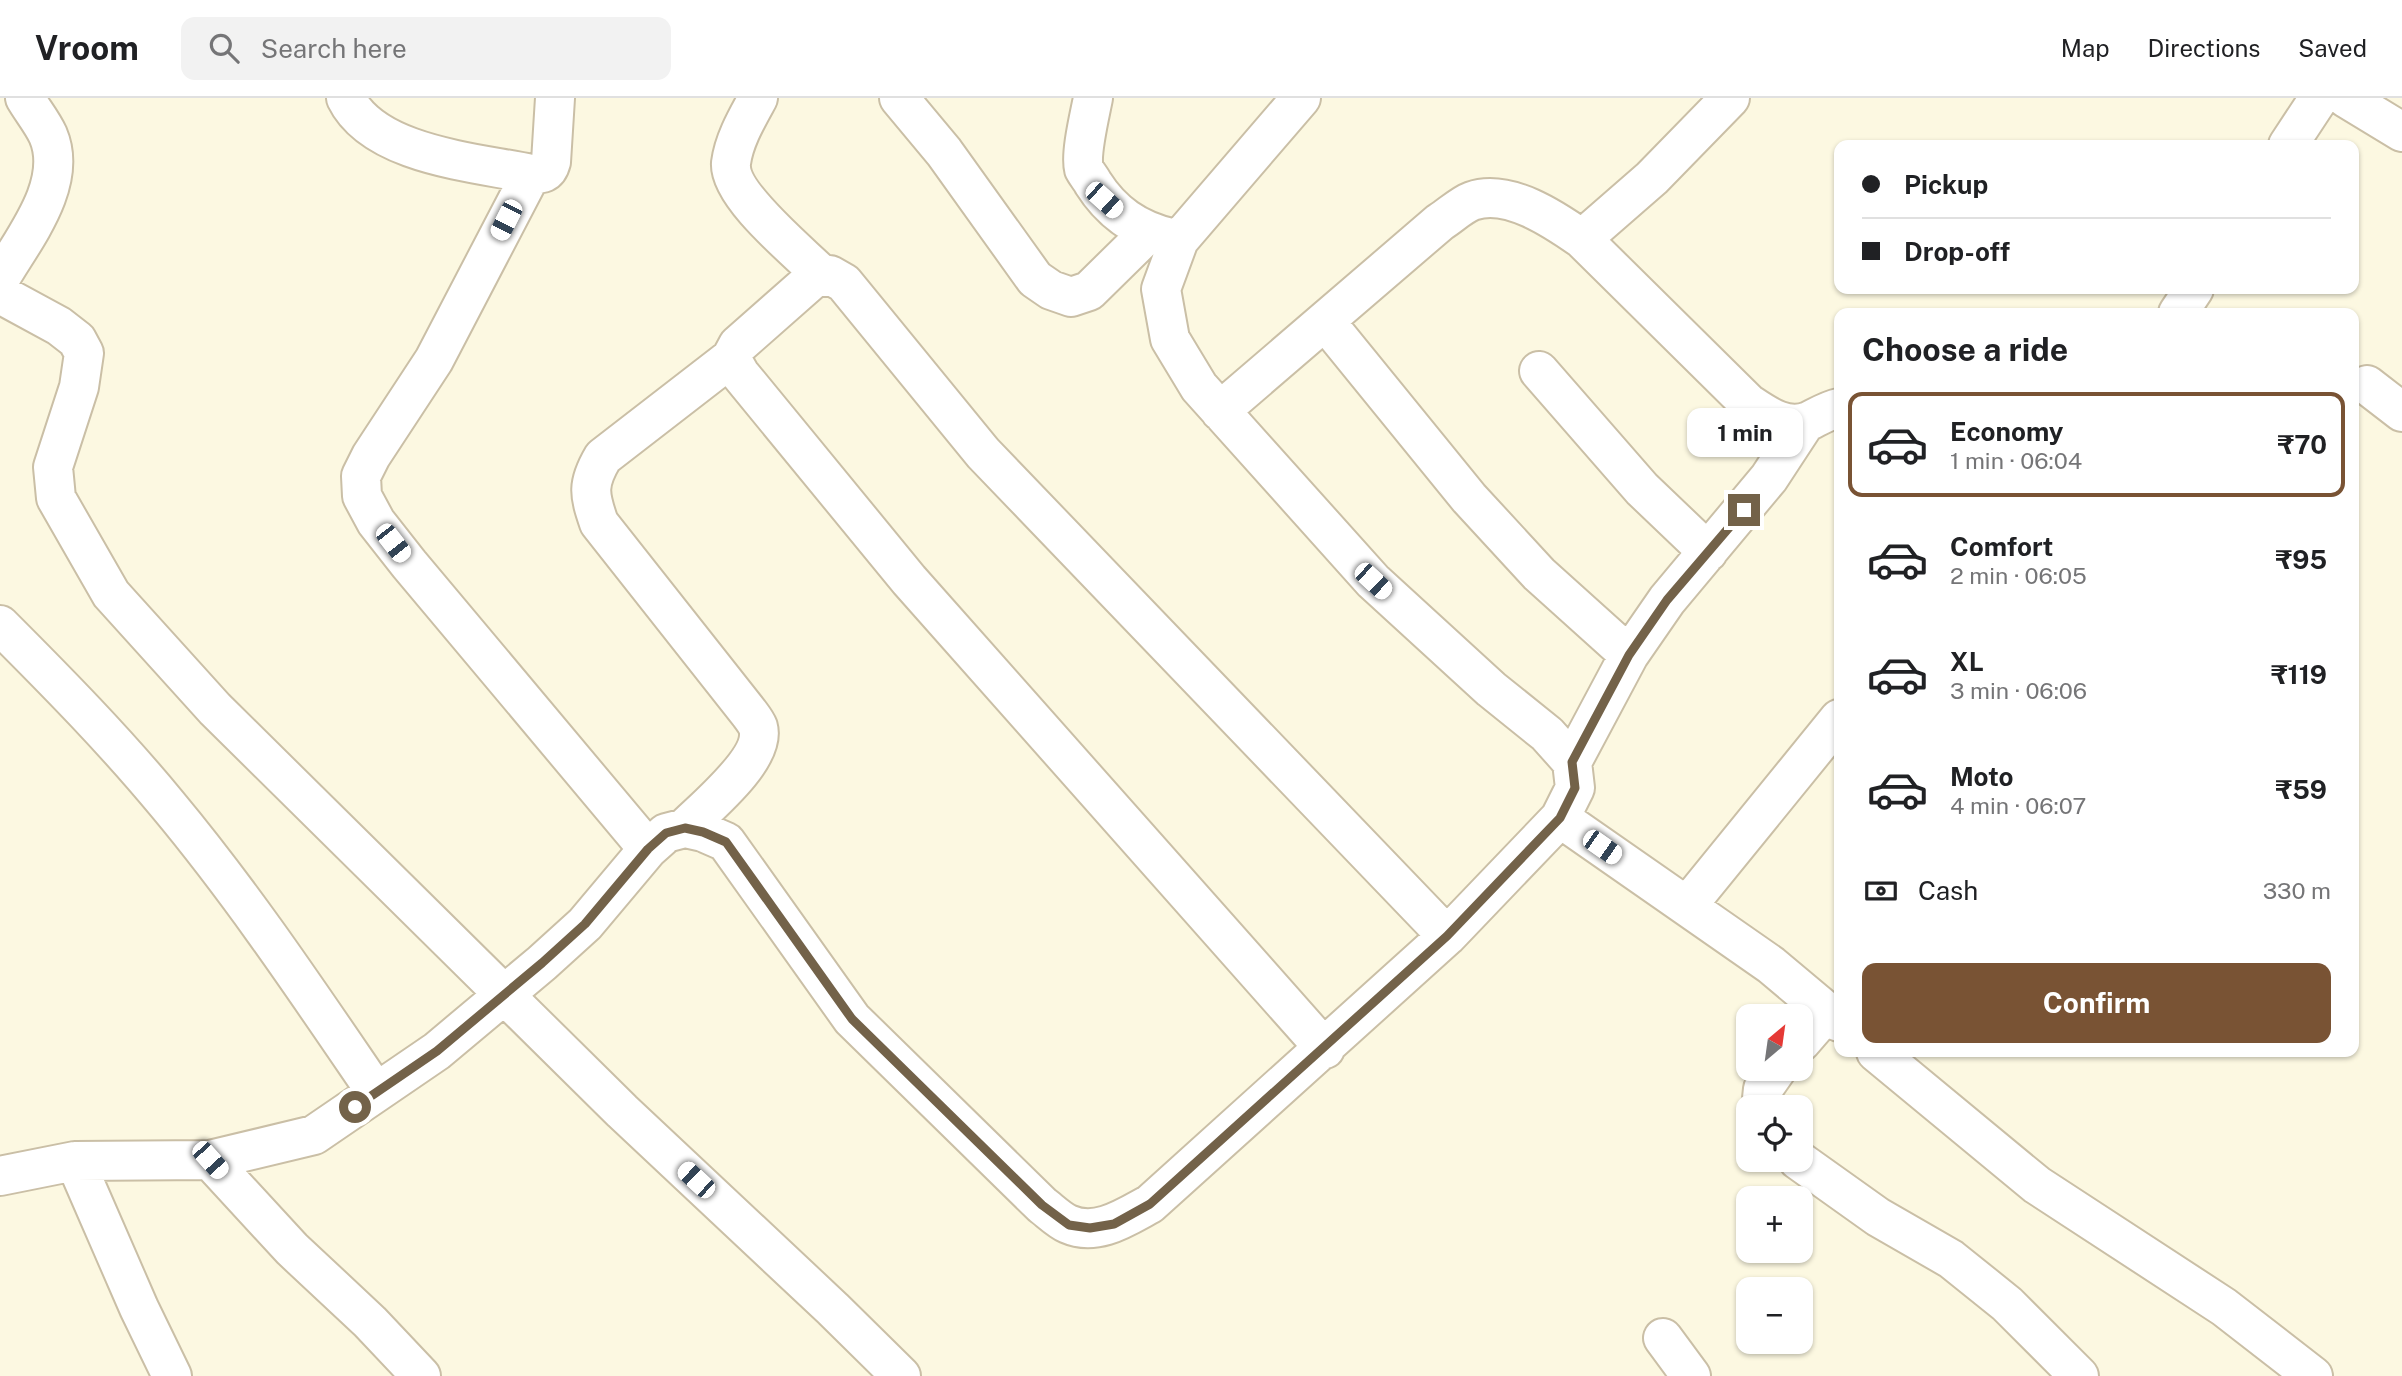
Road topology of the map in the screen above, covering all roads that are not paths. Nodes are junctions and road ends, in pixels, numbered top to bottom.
1 (25, 98) edge
2 (346, 98) edge
3 (555, 98) edge
4 (758, 98) edge
5 (899, 98) edge
6 (1093, 98) edge
7 (1301, 98) edge
8 (1730, 98) edge
9 (2319, 98) edge
10 (2346, 98) edge
11 (2402, 132) edge
12 (2291, 140) edge
13 (530, 174) junction
14 (1163, 237) junction
15 (1582, 239) junction
16 (822, 275) junction
17 (0, 279) edge
18 (0, 294) edge
19 (1325, 321) junction
20 (731, 358) junction
21 (1539, 371) dead end
22 (2368, 385) dead end
23 (1834, 410) edge
24 (1220, 411) junction
25 (2402, 412) edge
26 (1805, 422) junction
27 (1708, 552) junction
28 (0, 625) edge
29 (1629, 655) junction
30 (1834, 725) edge
31 (1572, 762) junction
32 (1560, 818) junction
33 (685, 828) junction
34 (648, 849) junction
35 (1687, 906) junction
36 (1447, 936) junction
37 (504, 995) junction
38 (1833, 1017) edge
39 (1813, 1033) edge
40 (1325, 1049) junction
41 (1882, 1057) edge
42 (376, 1092) junction
43 (210, 1160) junction
44 (75, 1161) junction
45 (1813, 1171) edge
46 (0, 1176) edge
47 (1663, 1338) dead end
48 (172, 1376) edge
49 (421, 1376) edge
50 (901, 1376) edge
51 (1691, 1376) edge
52 (2079, 1376) edge
53 (2314, 1376) edge

1 - 17 street
2 - 13 street
3 - 13 street
4 - 16 street
5 - 14 street
6 - 14 street
7 - 14 street
8 - 15 street
9 - 12 street
10 - 11 street
13 - 34 street
14 - 24 street
15 - 19 street
15 - 26 street
16 - 20 street
16 - 36 street
18 - 37 street
19 - 24 street
19 - 29 street
20 - 33 street
20 - 40 street
21 - 27 street
22 - 25 street
23 - 26 street
24 - 31 street
26 - 27 street
27 - 29 street
28 - 42 street
29 - 31 street
30 - 35 street
31 - 32 street
32 - 35 street
32 - 36 street
33 - 34 street
33 - 40 street
34 - 37 street
35 - 38 street
36 - 40 street
37 - 42 street
37 - 50 street
38 - 39 street
41 - 53 street
42 - 43 street
43 - 44 street
43 - 49 street
44 - 46 street
44 - 48 street
45 - 52 street
47 - 51 street

